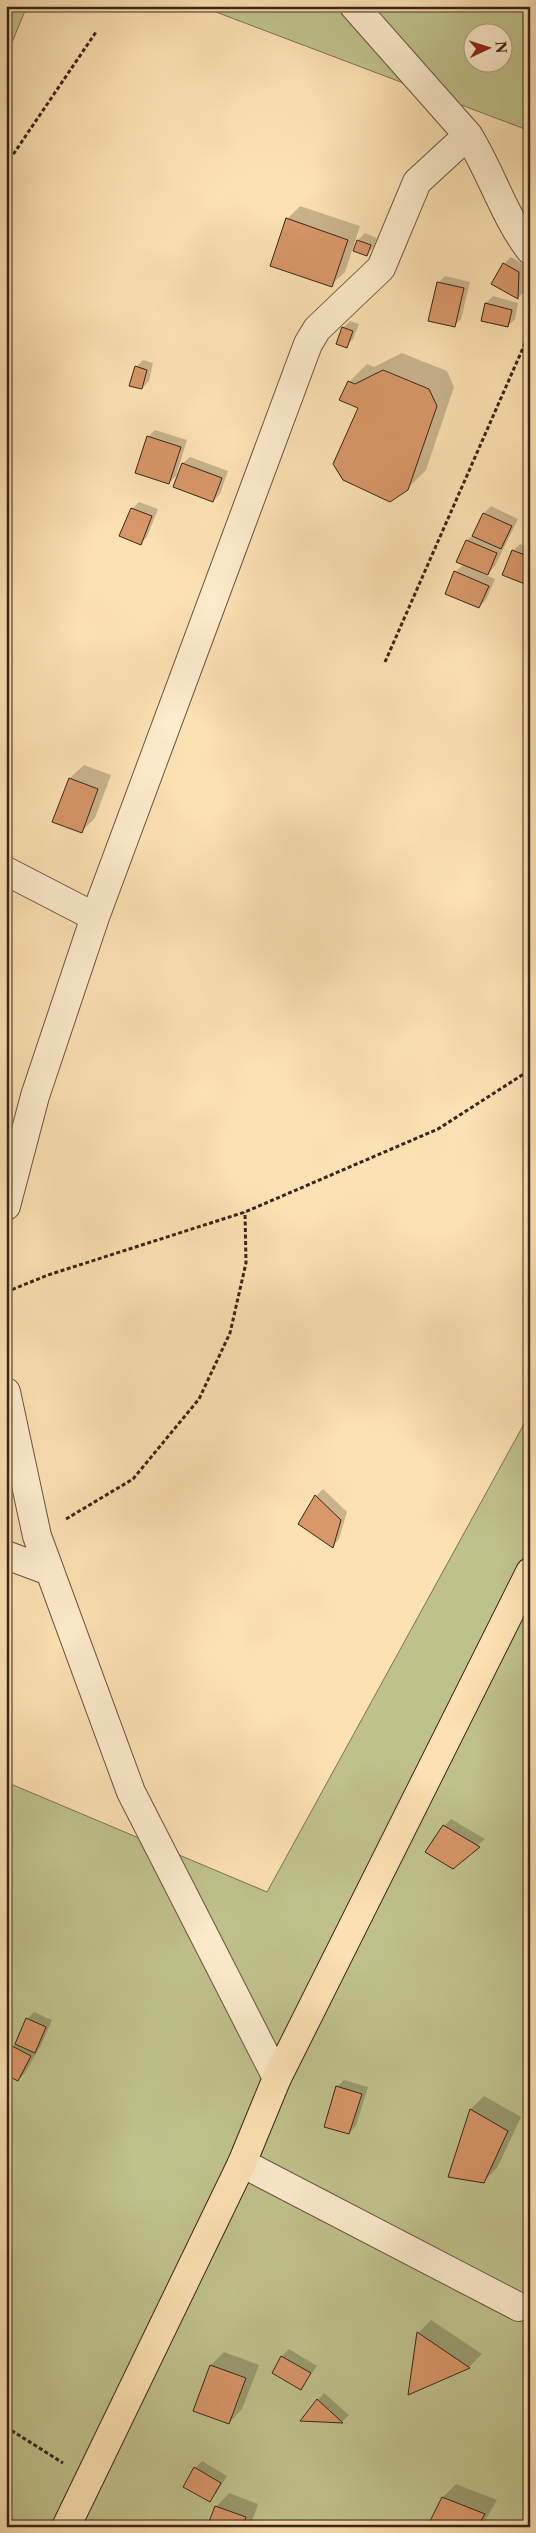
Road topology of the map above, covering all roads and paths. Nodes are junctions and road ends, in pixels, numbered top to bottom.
1 (354, 6) edge
2 (96, 32) dead end
3 (468, 135) junction
4 (6, 165) edge
5 (530, 250) edge
6 (530, 332) edge
7 (385, 662) dead end
8 (6, 871) edge
9 (95, 917) junction
10 (530, 1070) edge
11 (6, 1206) edge
12 (245, 1212) junction
13 (6, 1292) edge
14 (6, 1392) edge
15 (37, 1536) junction
16 (6, 1556) edge
17 (49, 1571) junction
18 (530, 1572) edge
19 (277, 2078) junction
20 (242, 2163) junction
21 (519, 2307) dead end
22 (6, 2428) edge
23 (89, 2479) junction
24 (66, 2527) edge

1 - 3 street
2 - 4 path
3 - 5 street
3 - 9 street
6 - 7 path
8 - 9 street
9 - 11 street
10 - 12 path
12 - 13 path
12 - 15 path
14 - 15 street
15 - 17 street
16 - 17 street
17 - 19 street
18 - 19 main road
19 - 20 main road
20 - 21 street
20 - 23 main road
22 - 23 path
23 - 24 main road

